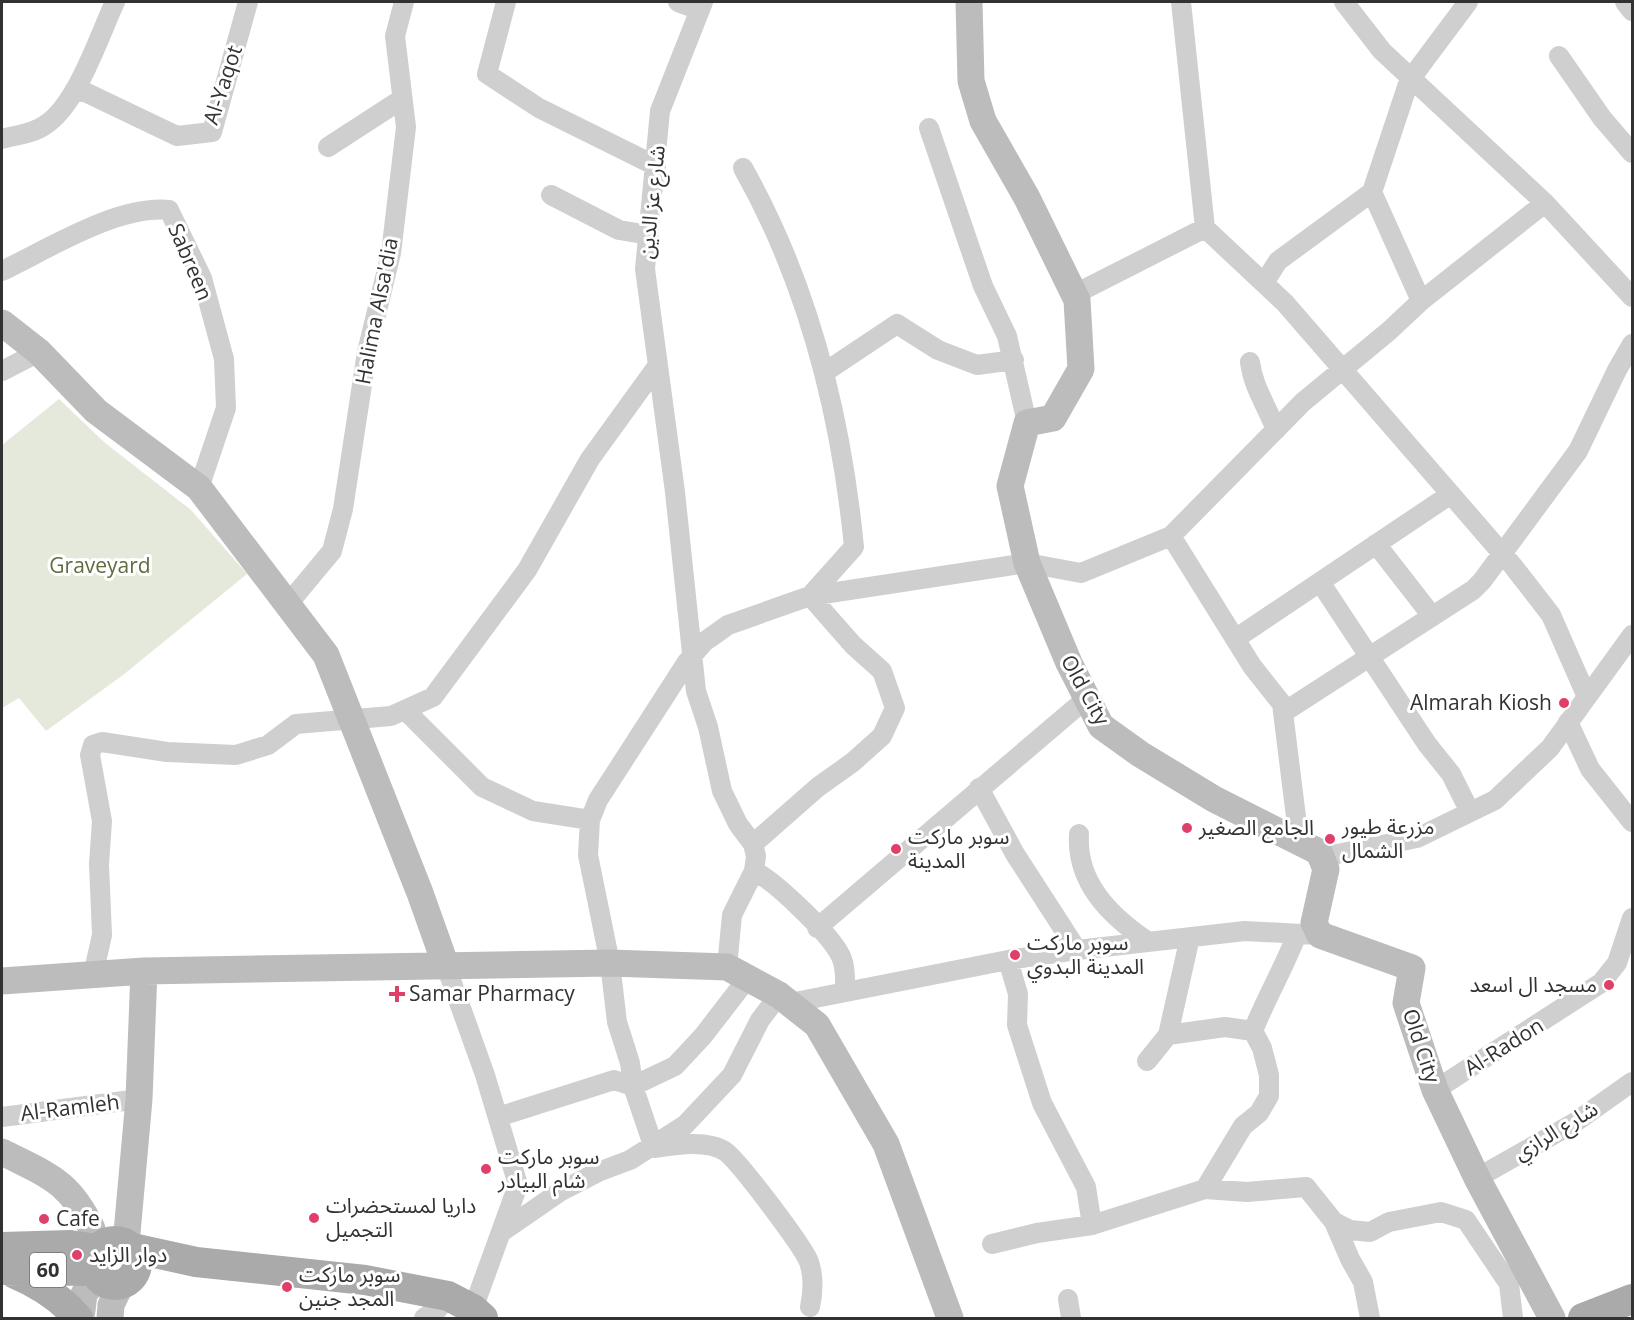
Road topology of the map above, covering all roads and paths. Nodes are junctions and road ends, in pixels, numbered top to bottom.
1 (115, 2) edge
2 (248, 2) edge
3 (404, 2) edge
4 (506, 2) edge
5 (678, 2) edge
6 (969, 2) edge
7 (1181, 2) edge
8 (1344, 2) edge
9 (1468, 2) edge
10 (1625, 2) edge
11 (702, 6) edge
12 (1632, 11) edge
13 (1559, 56) dead end
14 (1412, 78) junction
15 (74, 91) junction
16 (402, 99) junction
17 (929, 128) dead end
18 (2, 139) edge
19 (328, 147) dead end
20 (1632, 153) edge
21 (657, 166) junction
22 (743, 168) dead end
23 (1372, 192) junction
24 (550, 195) dead end
25 (1545, 203) junction
26 (1205, 228) junction
27 (649, 236) junction
28 (2, 271) edge
29 (1264, 283) junction
30 (1075, 294) junction
31 (1632, 297) edge
32 (1421, 302) junction
33 (2, 323) edge
34 (1632, 344) edge
35 (39, 352) junction
36 (1014, 360) junction
37 (1250, 362) dead end
38 (658, 365) junction
39 (1343, 369) junction
40 (2, 371) edge
41 (825, 372) junction
42 (1027, 423) junction
43 (1276, 430) junction
44 (199, 488) junction
45 (1451, 494) junction
46 (1171, 536) junction
47 (1376, 544) junction
48 (1502, 554) junction
49 (1027, 563) junction
50 (1320, 582) junction
51 (810, 597) junction
52 (288, 603) junction
53 (1432, 616) junction
54 (1632, 635) edge
55 (1235, 639) junction
56 (694, 653) junction
57 (1369, 657) junction
58 (1587, 697) junction
59 (1087, 698) junction
60 (406, 711) junction
61 (1284, 712) junction
62 (350, 720) junction
63 (1568, 722) junction
64 (979, 788) junction
65 (1470, 812) junction
66 (590, 819) junction
67 (1632, 822) edge
68 (1079, 834) dead end
69 (1299, 841) junction
70 (753, 844) junction
71 (1322, 857) junction
72 (754, 871) junction
73 (1632, 918) edge
74 (817, 928) junction
75 (1309, 935) junction
76 (1190, 937) junction
77 (1147, 941) junction
78 (1077, 950) junction
79 (1008, 960) junction
80 (610, 963) junction
81 (446, 966) junction
82 (144, 971) junction
83 (737, 973) junction
84 (93, 975) junction
85 (2, 981) edge
86 (845, 991) junction
87 (784, 999) junction
88 (1253, 1031) junction
89 (1168, 1035) junction
90 (1148, 1061) dead end
91 (1632, 1082) edge
92 (633, 1086) junction
93 (1435, 1090) junction
94 (139, 1099) junction
95 (2, 1117) edge
96 (498, 1117) junction
97 (654, 1148) junction
98 (2, 1152) edge
99 (1477, 1178) junction
100 (1205, 1189) junction
101 (1334, 1222) junction
102 (1092, 1225) junction
103 (503, 1231) junction
104 (992, 1244) dead end
105 (112, 1260) junction
106 (2, 1262) edge
107 (1627, 1296) edge
108 (1068, 1299) dead end
109 (810, 1307) dead end
110 (468, 1308) edge
111 (80, 1318) edge
112 (110, 1318) edge
113 (424, 1318) edge
114 (950, 1318) edge
115 (1071, 1318) edge
116 (1370, 1318) edge
117 (1513, 1318) edge
118 (1552, 1318) edge
119 (1583, 1318) edge

1 - 15 street
2 - 15 street, Al-Yaqot
3 - 16 street, Halima Alsa'dia
4 - 21 street
5 - 11 street
6 - 30 street
7 - 26 street
8 - 14 street
9 - 14 street
10 - 12 street
11 - 21 street, شارع عز الدين
13 - 20 street
14 - 23 street
14 - 25 street
15 - 18 street
16 - 19 street
16 - 52 street, Halima Alsa'dia
17 - 36 street
21 - 27 street, شارع عز الدين
22 - 41 street
23 - 29 street
23 - 32 street
24 - 27 street
25 - 31 street
25 - 32 street
26 - 29 street
26 - 30 street
27 - 38 street, شارع عز الدين
28 - 44 street, Sabreen
29 - 39 street
30 - 42 street
32 - 39 street
33 - 35 street
34 - 48 street
35 - 40 street
35 - 44 street
36 - 41 street
36 - 42 street
37 - 43 street
38 - 56 street, شارع عز الدين
38 - 60 street
39 - 43 street
39 - 45 street
41 - 51 street
42 - 49 street, Old City
43 - 46 street
44 - 52 street
45 - 47 street
45 - 48 street
46 - 49 street
46 - 55 street
47 - 50 street
47 - 53 street
48 - 53 street
48 - 58 street
49 - 51 street
49 - 59 street, Old City
50 - 55 street
50 - 57 street
51 - 56 street
51 - 70 street
52 - 62 street
53 - 57 street
54 - 58 street
55 - 61 street
56 - 66 street
56 - 70 street, شارع عز الدين
57 - 61 street
57 - 65 street
58 - 63 street
59 - 64 street
59 - 69 street, Old City
60 - 62 street
60 - 66 street
61 - 69 street
62 - 81 street
62 - 84 street
63 - 65 street
63 - 67 street
64 - 74 street
64 - 78 street
65 - 71 street
66 - 80 street
68 - 77 street
69 - 71 street, Old City
70 - 72 street
71 - 75 street
72 - 74 street
72 - 83 street
73 - 93 street, Al-Radon
74 - 86 street
75 - 76 street
75 - 88 street
75 - 93 street, Old City
76 - 77 street
76 - 89 street
77 - 78 street
78 - 79 street
79 - 86 street
79 - 102 street
80 - 81 street
80 - 83 street
80 - 92 street
81 - 82 street
81 - 96 street
82 - 84 street
82 - 94 street
83 - 87 street
83 - 92 street
84 - 85 street
86 - 87 street
87 - 97 street
87 - 114 street
88 - 89 street
88 - 100 street
89 - 90 street
91 - 99 street, شارع الرازي
92 - 96 street
92 - 97 street
93 - 99 street, Old City
94 - 95 street, Al-Ramleh
94 - 105 street
96 - 103 street
97 - 103 street
97 - 109 street
98 - 105 street
99 - 118 street, Old City
100 - 101 street
100 - 102 street
101 - 116 street
101 - 117 street
102 - 104 street
103 - 110 street
105 - 106 main road, 60
105 - 110 main road, 60
105 - 111 street
105 - 112 street
106 - 111 main road
107 - 119 main road
108 - 115 street
110 - 113 street

